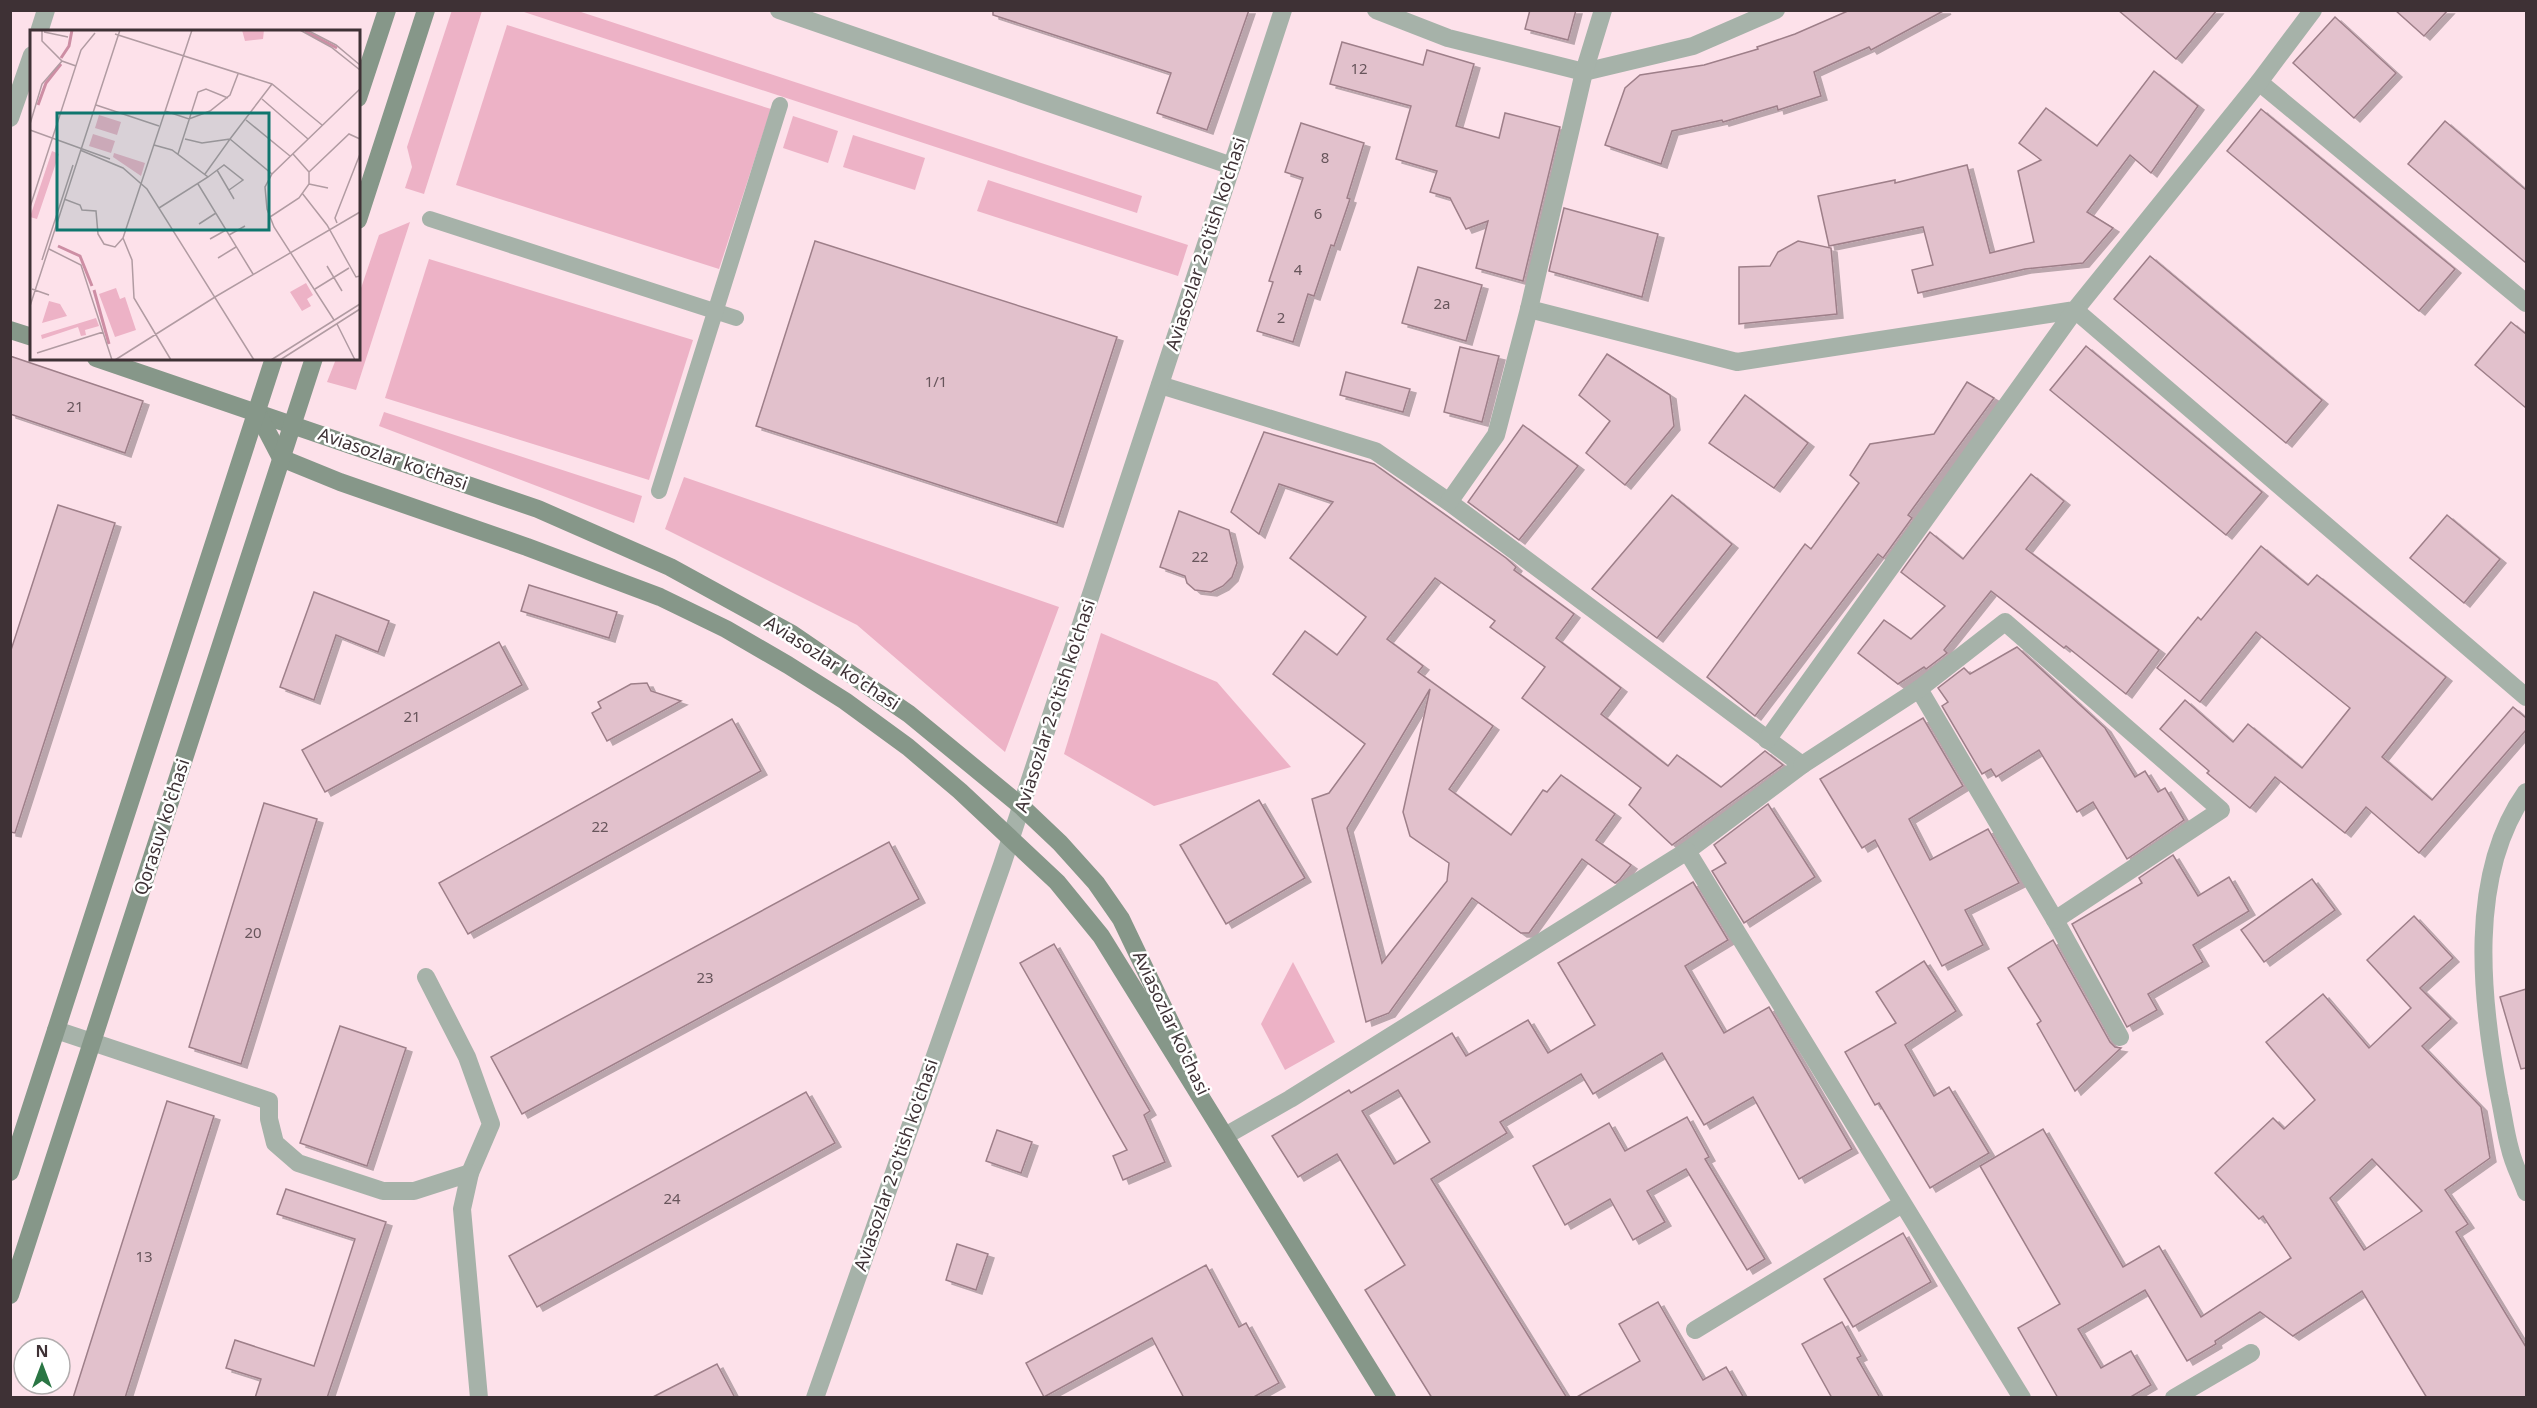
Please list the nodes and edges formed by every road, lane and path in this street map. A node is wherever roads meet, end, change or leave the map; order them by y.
1 (46, 10) edge
2 (387, 10) edge
3 (426, 10) edge
4 (779, 10) edge
5 (1283, 10) edge
6 (1376, 10) edge
7 (1603, 10) edge
8 (1776, 10) edge
9 (2313, 10) edge
10 (40, 30) edge
11 (30, 61) edge
12 (1584, 72) junction
13 (2259, 82) junction
14 (360, 92) edge
15 (780, 105) dead end
16 (10, 118) edge
17 (1232, 166) junction
18 (360, 214) edge
19 (430, 219) dead end
20 (2526, 303) edge
21 (1529, 309) junction
22 (2075, 310) junction
23 (716, 311) junction
24 (736, 318) dead end
25 (10, 330) edge
26 (30, 336) edge
27 (102, 360) edge
28 (273, 360) edge
29 (313, 360) edge
30 (1160, 385) junction
31 (257, 412) junction
32 (292, 424) junction
33 (281, 458) junction
34 (659, 491) dead end
35 (1449, 502) junction
36 (1919, 689) junction
37 (2526, 697) edge
38 (1767, 740) junction
39 (1802, 765) junction
40 (2526, 792) edge
41 (1021, 806) junction
42 (1012, 837) junction
43 (1687, 851) junction
44 (2055, 920) junction
45 (426, 977) dead end
46 (56, 1030) junction
47 (2120, 1037) dead end
48 (92, 1043) junction
49 (1225, 1136) junction
50 (10, 1172) edge
51 (470, 1173) junction
52 (2526, 1192) edge
53 (1902, 1204) junction
54 (10, 1295) edge
55 (1695, 1330) dead end
56 (2251, 1353) dead end
57 (479, 1398) edge
58 (815, 1398) edge
59 (1387, 1398) edge
60 (2022, 1398) edge
61 (2174, 1398) edge

1 - 10 street
2 - 14 main road
3 - 18 main road
4 - 17 street
5 - 17 street, Aviasozlar 2-o'tish ko'chasi
6 - 12 street
7 - 12 street
8 - 12 street
9 - 13 street
11 - 16 street
12 - 21 street
13 - 20 street
13 - 22 street
15 - 23 street
17 - 30 street, Aviasozlar 2-o'tish ko'chasi
19 - 23 street
21 - 22 street
21 - 35 street
22 - 37 street
22 - 38 street
23 - 24 street
23 - 34 street
25 - 26 main road
27 - 31 main road, Aviasozlar ko'chasi
28 - 31 main road, Qorasuv ko'chasi
29 - 32 main road, Qorasuv ko'chasi
30 - 35 street
30 - 41 street, Aviasozlar 2-o'tish ko'chasi
31 - 32 main road, Aviasozlar ko'chasi
31 - 33 main road
31 - 46 main road, Qorasuv ko'chasi
32 - 33 main road, Qorasuv ko'chasi
32 - 41 main road, Aviasozlar ko'chasi
33 - 42 main road, Aviasozlar ko'chasi
33 - 48 main road, Qorasuv ko'chasi
35 - 38 street
36 - 39 street
36 - 44 street
36 - 44 street
38 - 39 street
39 - 43 street
40 - 52 street
41 - 42 street, Aviasozlar 2-o'tish ko'chasi
41 - 49 main road, Aviasozlar ko'chasi
42 - 49 main road, Aviasozlar ko'chasi
42 - 58 street, Aviasozlar 2-o'tish ko'chasi
43 - 49 street
43 - 53 street
44 - 47 street
45 - 51 street
46 - 48 street
46 - 50 main road, Qorasuv ko'chasi
48 - 51 street
48 - 54 main road, Qorasuv ko'chasi
49 - 59 main road, Aviasozlar ko'chasi
51 - 57 street
53 - 55 street
53 - 60 street
56 - 61 street

